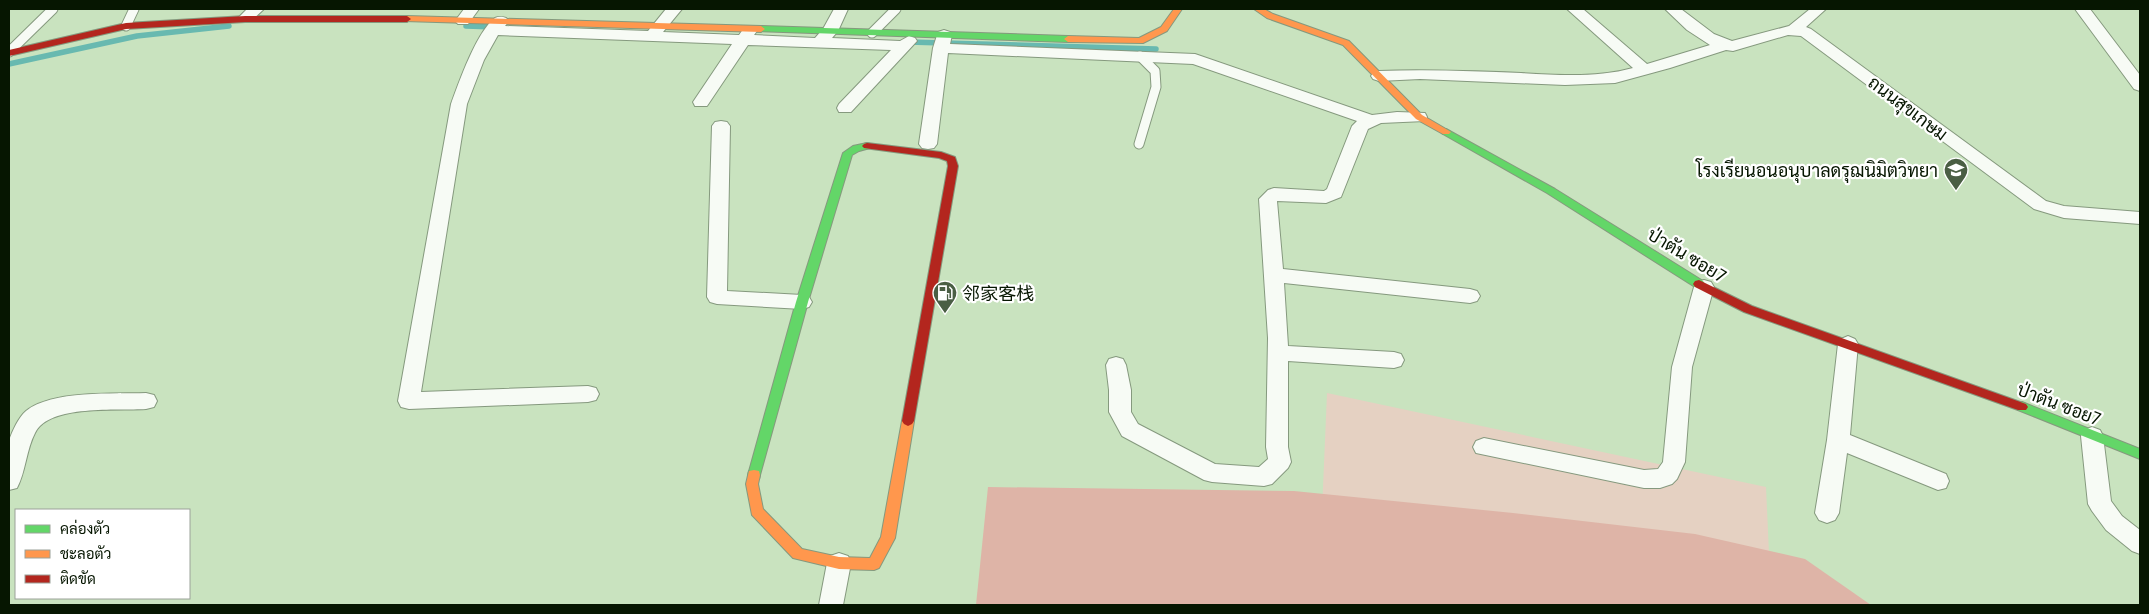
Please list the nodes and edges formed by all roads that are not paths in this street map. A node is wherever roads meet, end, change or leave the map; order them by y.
1 (53, 9) edge
2 (134, 9) edge
3 (674, 9) edge
4 (841, 9) edge
5 (896, 9) edge
6 (1178, 9) edge
7 (1258, 9) edge
8 (1574, 9) edge
9 (1672, 9) edge
10 (1819, 9) edge
11 (2082, 9) edge
12 (251, 14) edge
13 (467, 15) edge
14 (497, 25) junction
15 (126, 26) junction
16 (1790, 30) junction
17 (656, 31) junction
18 (830, 31) junction
19 (872, 33) junction
20 (915, 34) junction
21 (746, 35) junction
22 (942, 41) junction
23 (819, 43) junction
24 (1725, 45) junction
25 (904, 46) junction
26 (1140, 48) junction
27 (9, 52) edge
28 (1644, 70) junction
29 (1379, 76) junction
30 (2140, 86) edge
31 (701, 102) dead end
32 (845, 108) dead end
33 (1419, 116) junction
34 (1369, 120) junction
35 (721, 126) dead end
36 (928, 144) dead end
37 (1139, 144) dead end
38 (2140, 218) edge
39 (1275, 275) junction
40 (1704, 287) junction
41 (1470, 296) dead end
42 (802, 302) junction
43 (1848, 344) junction
44 (1278, 353) junction
45 (1394, 360) dead end
46 (1116, 365) dead end
47 (588, 394) dead end
48 (146, 401) dead end
49 (2092, 436) junction
50 (1838, 440) junction
51 (1484, 447) dead end
52 (2140, 454) edge
53 (9, 481) edge
54 (1938, 481) dead end
55 (1827, 513) dead end
56 (2140, 544) edge
57 (839, 563) junction
58 (831, 605) edge

1 - 27 lane
2 - 15 lane
3 - 17 street
4 - 18 street
5 - 19 lane
6 - 26 street
7 - 29 street, ป่าตัน ซอย7
8 - 28 street
9 - 24 street
10 - 16 street
11 - 30 street
12 - 13 street
12 - 15 street
13 - 14 street
14 - 17 street
14 - 47 street
15 - 27 street
16 - 24 street
16 - 38 street, ถนนสุขเกษม
17 - 21 street
18 - 19 street
18 - 21 street
18 - 23 street
19 - 20 street
20 - 22 street
20 - 25 street
21 - 23 street
21 - 31 street
22 - 26 street
22 - 36 street
23 - 25 street
24 - 28 street
25 - 32 street
26 - 34 street
26 - 37 lane
28 - 29 street
29 - 33 street, ป่าตัน ซอย7
33 - 34 street
33 - 40 street, ป่าตัน ซอย7
34 - 39 street
35 - 42 street
39 - 41 street
39 - 44 street
40 - 43 street, ป่าตัน ซอย7
40 - 51 street
42 - 57 street
42 - 57 street
43 - 49 street, ป่าตัน ซอย7
43 - 50 street
44 - 45 street
44 - 46 street
48 - 53 street
49 - 52 street, ป่าตัน ซอย7
49 - 56 street
50 - 54 street
50 - 55 street
57 - 58 street

